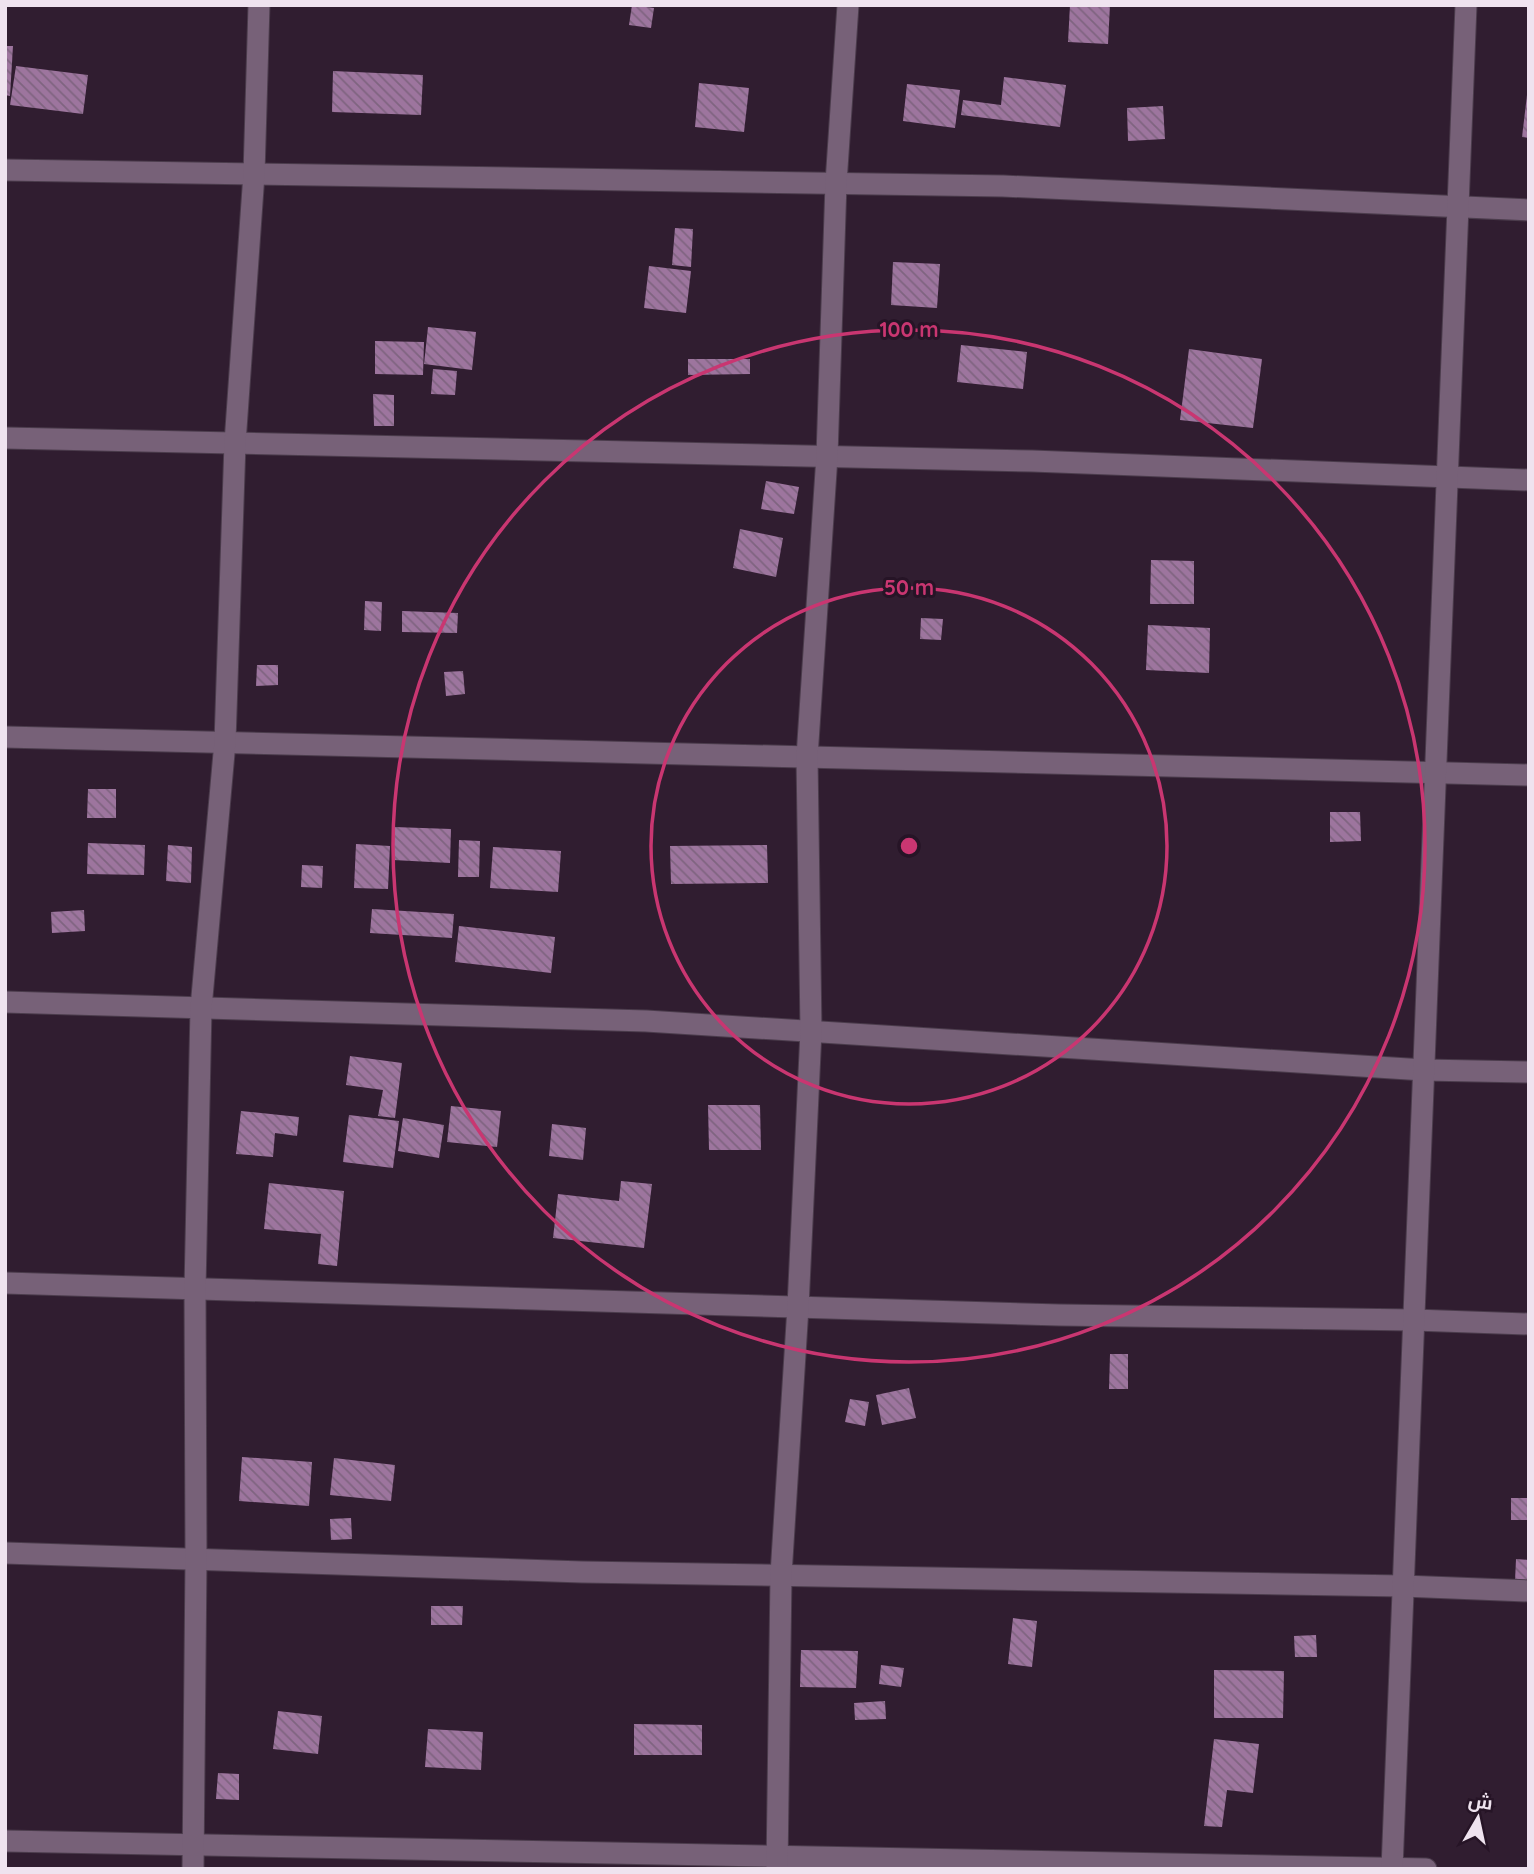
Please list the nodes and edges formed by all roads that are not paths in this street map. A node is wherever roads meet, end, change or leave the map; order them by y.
1 (259, 5) edge
2 (848, 5) edge
3 (1466, 5) edge
4 (5, 170) edge
5 (254, 174) junction
6 (836, 183) junction
7 (1459, 208) junction
8 (1529, 210) edge
9 (5, 438) edge
10 (235, 443) junction
11 (827, 456) junction
12 (1448, 477) junction
13 (1529, 480) edge
14 (5, 737) edge
15 (225, 742) junction
16 (807, 757) junction
17 (1436, 772) junction
18 (1529, 775) edge
19 (5, 1002) edge
20 (201, 1008) junction
21 (811, 1031) junction
22 (1424, 1070) junction
23 (1529, 1072) edge
24 (5, 1283) edge
25 (195, 1289) junction
26 (798, 1307) junction
27 (1414, 1320) junction
28 (1529, 1324) edge
29 (5, 1553) edge
30 (197, 1559) junction
31 (781, 1575) junction
32 (1403, 1586) junction
33 (1529, 1591) edge
34 (5, 1841) edge
35 (194, 1845) junction
36 (777, 1862) edge
37 (1392, 1868) edge
38 (193, 1869) edge
39 (1426, 1869) edge

1 - 5 street
2 - 6 street
3 - 7 street
4 - 5 street
5 - 6 street
5 - 10 street
6 - 7 street
6 - 11 street
7 - 8 street
7 - 12 street
9 - 10 street
10 - 11 street
10 - 15 street
11 - 12 street
11 - 16 street
12 - 13 street
12 - 17 street
14 - 15 street
15 - 16 street
15 - 20 street
16 - 17 street
16 - 21 street
17 - 18 street
17 - 22 street
19 - 20 street
20 - 21 street
20 - 25 street
21 - 22 street
21 - 26 street
22 - 23 street
22 - 27 street
24 - 25 street
25 - 26 street
25 - 30 street
26 - 27 street
26 - 31 street
27 - 28 street
27 - 32 street
29 - 30 street
30 - 31 street
30 - 35 street
31 - 32 street
31 - 36 street
32 - 33 street
32 - 37 street
34 - 35 street
35 - 36 street
35 - 38 street
36 - 37 street
37 - 39 street

